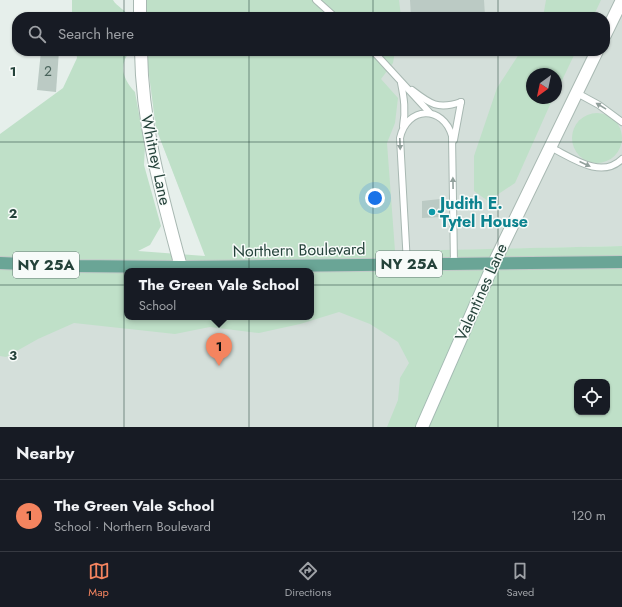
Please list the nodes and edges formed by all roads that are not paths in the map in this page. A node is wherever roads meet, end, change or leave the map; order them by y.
1 (140, 0) edge
2 (316, 0) edge
3 (622, 0) edge
4 (140, 12) edge
5 (330, 12) edge
6 (610, 25) edge
7 (141, 56) edge
8 (377, 56) edge
9 (595, 56) edge
10 (400, 82) junction
11 (577, 93) junction
12 (430, 113) junction
13 (622, 122) edge
14 (402, 129) junction
15 (452, 145) junction
16 (550, 147) junction
17 (622, 159) edge
18 (0, 262) edge
19 (622, 262) edge
20 (494, 263) junction
21 (407, 264) junction
22 (454, 264) junction
23 (181, 268) junction
24 (422, 427) edge

1 - 4 street
2 - 5 lane
3 - 6 street
7 - 23 street, Whitney Lane
8 - 10 lane
9 - 11 street, Valentines Lane
10 - 12 lane
10 - 14 lane
10 - 15 lane
13 -> 11 lane
11 - 16 street, Valentines Lane
12 - 14 lane
12 - 15 lane
14 -> 21 lane
22 -> 15 lane
16 -> 17 lane
16 - 20 street, Valentines Lane
18 - 23 main road, Northern Boulevard / NY 25A
19 - 20 main road, Northern Boulevard / NY 25A
20 - 22 main road, Northern Boulevard / NY 25A
20 - 24 street, Valentines Lane
21 - 22 main road, Northern Boulevard / NY 25A
21 - 23 main road, Northern Boulevard / NY 25A

